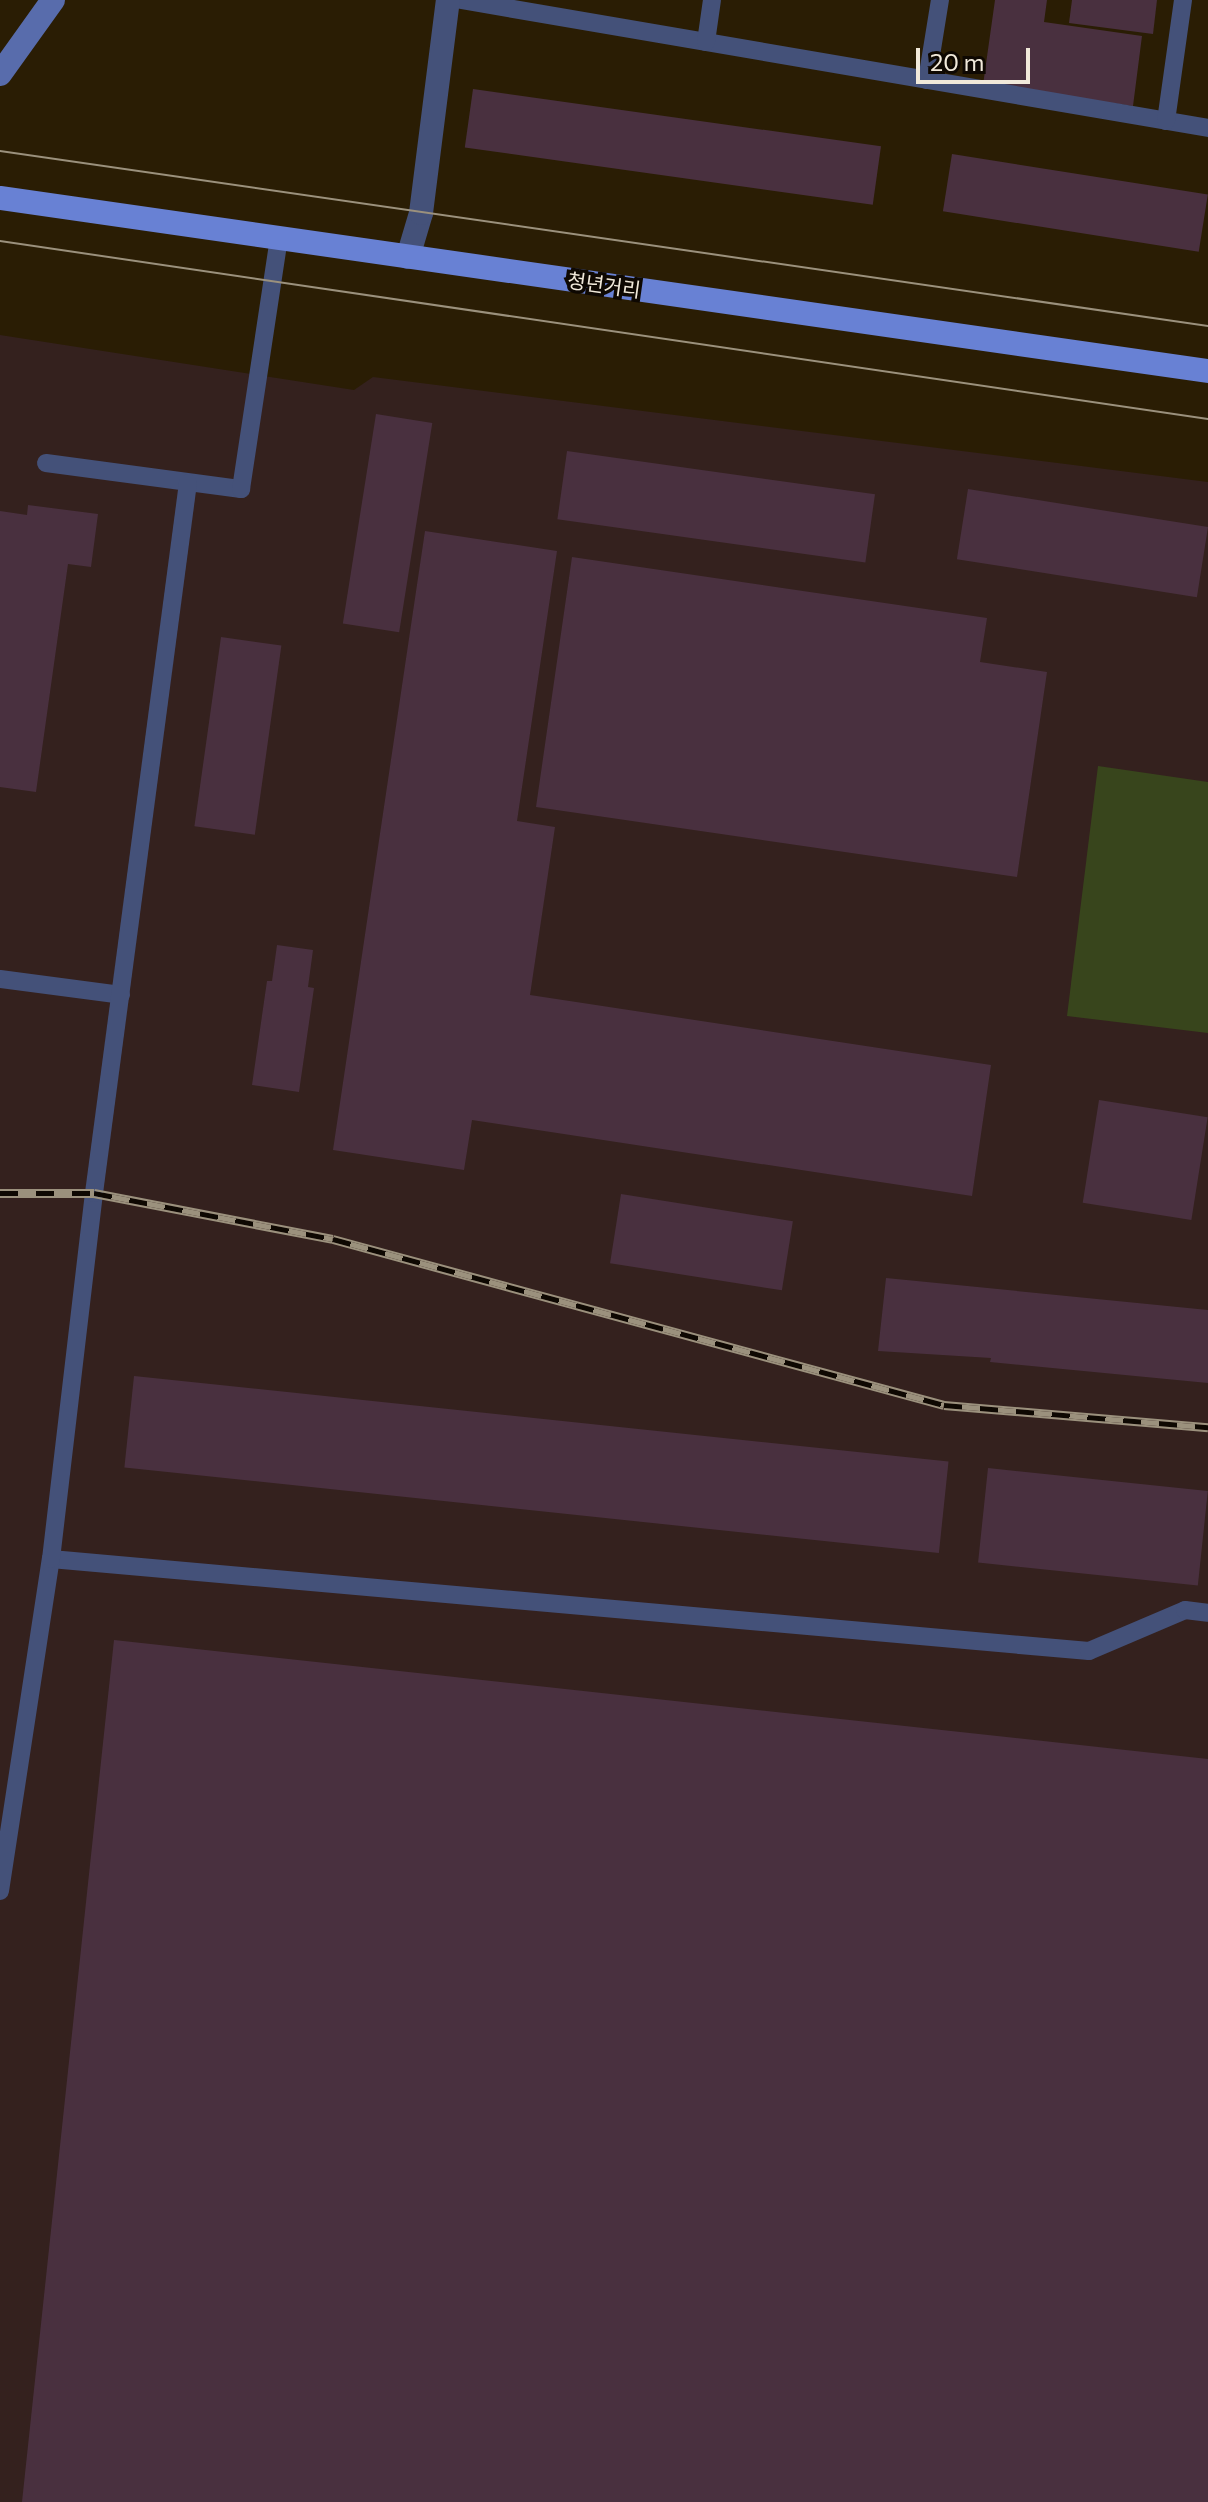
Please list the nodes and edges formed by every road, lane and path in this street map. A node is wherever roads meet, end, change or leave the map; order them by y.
1 (53, 0) edge
2 (448, 0) edge
3 (461, 0) edge
4 (712, 0) edge
5 (940, 0) edge
6 (1183, 0) edge
7 (558, 8) edge
8 (706, 42) junction
9 (0, 74) edge
10 (927, 80) junction
11 (1166, 121) junction
12 (1208, 128) edge
13 (0, 198) edge
14 (279, 238) junction
15 (408, 257) junction
16 (1208, 371) edge
17 (46, 463) dead end
18 (188, 483) junction
19 (0, 979) edge
20 (121, 995) junction
21 (51, 1559) junction
22 (1208, 1613) edge
23 (0, 1891) edge

1 - 9 main road
2 - 15 street
3 - 7 lane
4 - 8 lane
5 - 10 lane
6 - 11 lane
7 - 8 lane
8 - 10 lane
10 - 11 lane
11 - 12 lane
13 - 14 main road, 청년거리
14 - 15 main road, 청년거리
14 - 18 lane
15 - 16 main road, 청년거리
17 - 18 lane
18 - 20 lane
19 - 20 lane
20 - 21 lane
21 - 22 lane
21 - 23 lane

